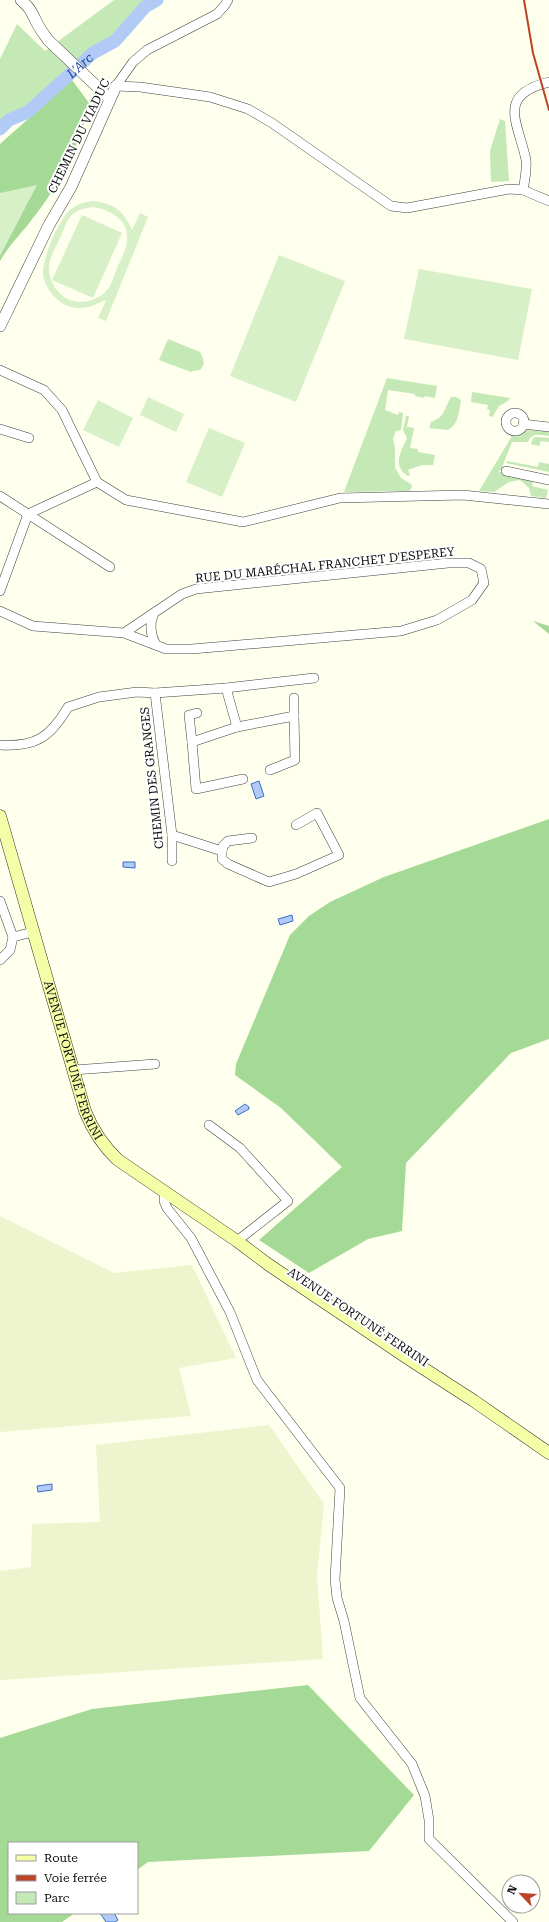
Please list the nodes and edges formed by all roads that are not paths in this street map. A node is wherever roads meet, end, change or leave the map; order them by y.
1 (21, 0) edge
2 (228, 0) edge
3 (549, 82) edge
4 (116, 86) junction
5 (110, 99) junction
6 (523, 190) junction
7 (549, 201) edge
8 (0, 326) edge
9 (0, 370) edge
10 (524, 424) dead end
11 (549, 427) edge
12 (0, 430) edge
13 (29, 438) dead end
14 (506, 471) dead end
15 (549, 480) edge
16 (98, 482) junction
17 (0, 496) edge
18 (549, 504) edge
19 (28, 514) junction
20 (110, 566) dead end
21 (0, 591) edge
22 (0, 611) edge
23 (154, 613) junction
24 (124, 633) junction
25 (156, 645) junction
26 (314, 678) dead end
27 (226, 688) junction
28 (156, 692) junction
29 (294, 698) dead end
30 (196, 713) dead end
31 (294, 716) junction
32 (237, 727) junction
33 (192, 742) junction
34 (0, 745) edge
35 (270, 770) dead end
36 (243, 778) dead end
37 (0, 816) edge
38 (296, 825) dead end
39 (172, 835) junction
40 (252, 838) dead end
41 (222, 851) junction
42 (172, 861) dead end
43 (0, 901) edge
44 (33, 932) junction
45 (13, 937) junction
46 (0, 960) edge
47 (155, 1064) dead end
48 (74, 1070) junction
49 (209, 1125) dead end
50 (165, 1192) junction
51 (237, 1241) junction
52 (549, 1453) edge
53 (513, 1922) edge

1 - 5 street
2 - 4 street, CHEMIN DU VIADUC
3 - 6 street
4 - 5 street, CHEMIN DU VIADUC
4 - 6 street
5 - 8 street, CHEMIN DU VIADUC
6 - 7 street
9 - 16 street
10 - 11 street
12 - 13 street
14 - 15 street
16 - 18 street
16 - 19 street
17 - 19 street
19 - 20 street
19 - 21 street
22 - 24 street
23 - 24 street, RUE DU MARÉCHAL FRANCHET D'ESPEREY
23 - 25 street
23 - 25 street, RUE DU MARÉCHAL FRANCHET D'ESPEREY
24 - 25 street, RUE DU MARÉCHAL FRANCHET D'ESPEREY
26 - 27 street, CHEMIN DES GRANGES
27 - 28 street, CHEMIN DES GRANGES
27 - 32 street
28 - 34 street, CHEMIN DES GRANGES
28 - 39 street, CHEMIN DES GRANGES
29 - 31 street
30 - 33 street
31 - 32 street
31 - 35 street
32 - 33 street
33 - 36 street
37 - 44 main road, AVENUE FORTUNÉ FERRINI
38 - 41 street
39 - 41 street
39 - 42 street, CHEMIN DES GRANGES
40 - 41 street
43 - 45 street
44 - 45 street
44 - 48 main road, AVENUE FORTUNÉ FERRINI
45 - 46 street
47 - 48 street
48 - 50 main road, AVENUE FORTUNÉ FERRINI
49 - 51 street
50 - 51 main road, AVENUE FORTUNÉ FERRINI
50 - 53 street
51 - 52 main road, AVENUE FORTUNÉ FERRINI

